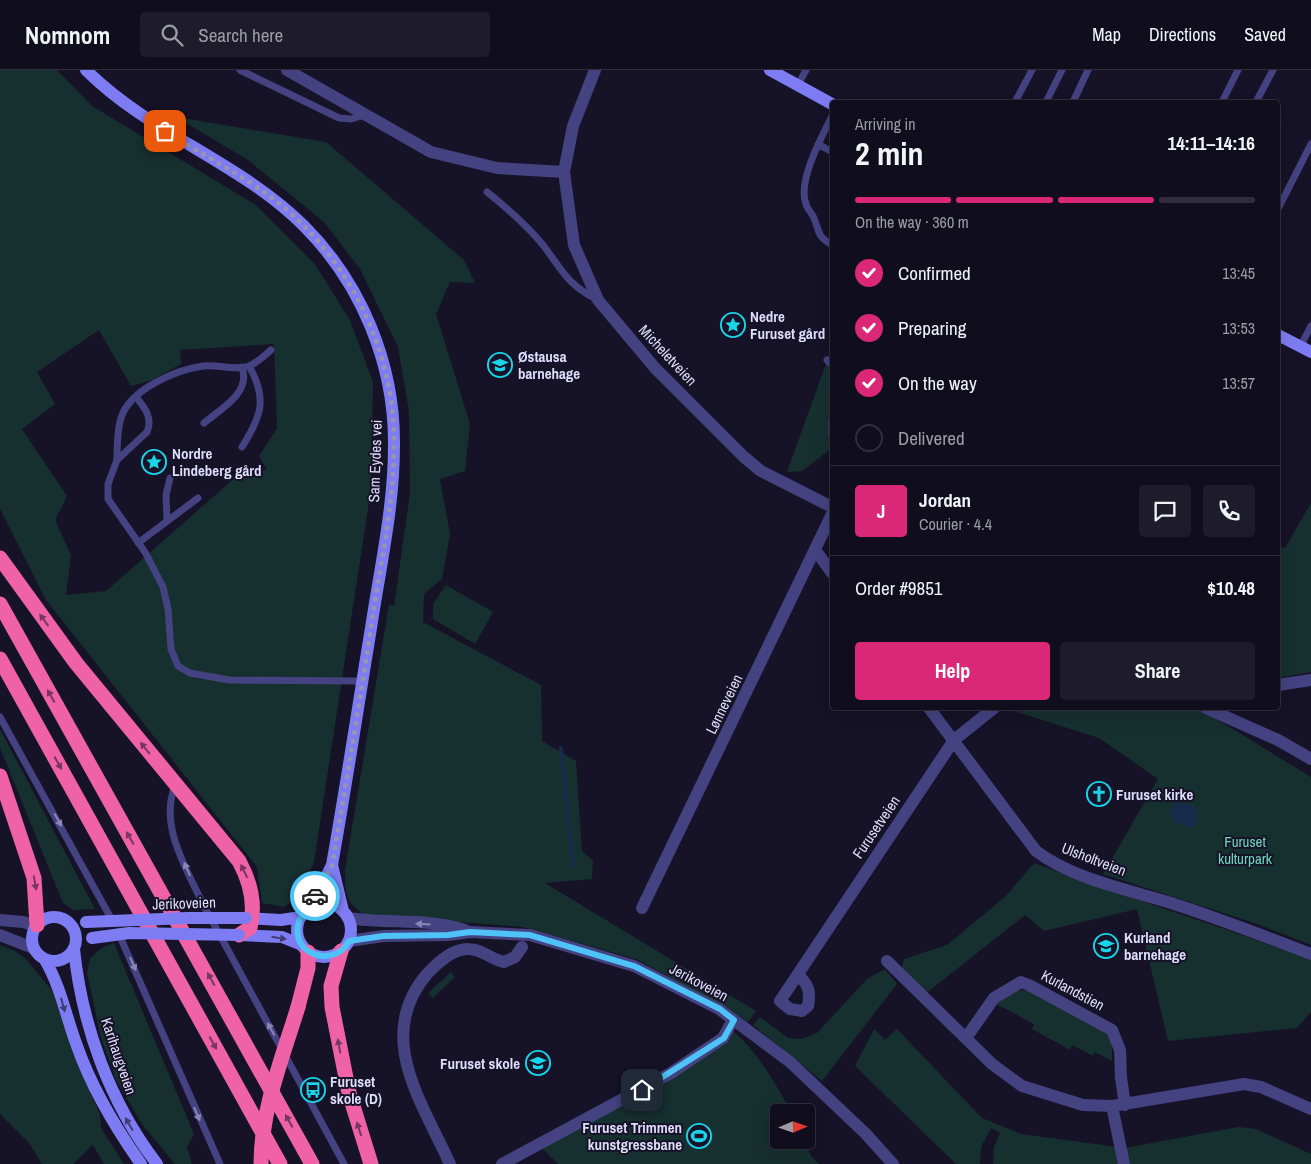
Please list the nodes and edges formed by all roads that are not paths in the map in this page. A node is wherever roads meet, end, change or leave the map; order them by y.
1 (86, 70) edge
2 (240, 70) edge
3 (287, 70) edge
4 (594, 70) edge
5 (770, 70) edge
6 (806, 70) edge
7 (1032, 70) edge
8 (1062, 70) edge
9 (1088, 70) edge
10 (1238, 70) edge
11 (1273, 70) edge
12 (798, 85) junction
13 (1015, 100) edge
14 (1047, 100) edge
15 (1074, 100) edge
16 (1223, 100) edge
17 (1257, 100) edge
18 (830, 103) edge
19 (365, 115) junction
20 (830, 120) edge
21 (818, 144) junction
22 (1311, 144) edge
23 (830, 151) edge
24 (564, 172) junction
25 (487, 192) dead end
26 (1280, 205) edge
27 (830, 243) edge
28 (598, 300) junction
29 (1311, 326) edge
30 (1280, 336) edge
31 (271, 350) dead end
32 (1306, 350) edge
33 (245, 367) junction
34 (136, 397) junction
35 (204, 423) dead end
36 (242, 447) dead end
37 (117, 460) junction
38 (170, 478) dead end
39 (198, 498) dead end
40 (830, 505) edge
41 (830, 508) edge
42 (167, 521) junction
43 (138, 542) junction
44 (816, 551) junction
45 (0, 558) edge
46 (830, 570) edge
47 (0, 604) edge
48 (0, 659) edge
49 (1311, 680) edge
50 (362, 681) junction
51 (1280, 685) edge
52 (931, 710) edge
53 (992, 710) edge
54 (1210, 710) edge
55 (0, 717) edge
56 (954, 740) junction
57 (1311, 759) edge
58 (0, 776) edge
59 (175, 786) junction
60 (332, 865) junction
61 (311, 907) junction
62 (642, 908) dead end
63 (346, 914) junction
64 (301, 917) junction
65 (0, 920) edge
66 (67, 921) junction
67 (36, 925) junction
68 (248, 927) junction
69 (470, 932) junction
70 (0, 935) edge
71 (345, 946) junction
72 (75, 947) junction
73 (522, 947) dead end
74 (33, 948) junction
75 (305, 948) junction
76 (1311, 954) edge
77 (45, 960) junction
78 (887, 961) dead end
79 (798, 975) dead end
80 (734, 1020) junction
81 (966, 1038) junction
82 (1119, 1106) junction
83 (1311, 1108) edge
84 (141, 1164) edge
85 (157, 1164) edge
86 (220, 1164) edge
87 (261, 1164) edge
88 (280, 1164) edge
89 (312, 1164) edge
90 (344, 1164) edge
91 (371, 1164) edge
92 (450, 1164) edge
93 (502, 1164) edge
94 (893, 1164) edge
95 (1124, 1164) edge

1 - 50 main road, Sam Eydes vei
2 - 19 lane
3 - 19 street
4 - 24 street, Micheletveien
5 - 12 main road
6 - 12 lane
7 - 13 lane
8 - 14 lane
9 - 15 lane
10 - 16 lane
11 - 17 lane
12 - 18 main road
19 - 24 street
20 - 21 lane
21 - 23 lane
21 - 27 lane
22 - 26 lane
24 - 28 street, Micheletveien
25 - 28 lane
28 - 40 street, Micheletveien
29 - 32 lane
30 - 32 main road
31 - 33 lane
33 - 34 lane
33 - 35 lane
33 - 36 lane
34 - 37 lane
34 - 37 lane
37 - 43 lane
38 - 42 lane
39 - 42 lane
41 - 44 street, Lønneveien
42 - 43 lane
43 - 50 lane
44 - 46 street
44 - 62 street, Lønneveien
59 -> 45 highway
89 -> 47 highway
48 -> 88 highway
49 - 51 street
50 - 60 main road, Sam Eydes vei
52 - 56 street, Ulsholtveien
53 - 56 street, Furusetveien
54 - 57 street
55 -> 86 lane
56 - 76 street, Ulsholtveien
56 - 79 street, Furusetveien
58 -> 67 highway
68 -> 59 highway
90 -> 59 lane
60 - 61 main road, Sam Eydes vei
60 - 63 main road, Sam Eydes vei
61 - 63 main road, Jerikoveien
61 - 64 main road
69 -> 63 street, Jerikoveien
63 - 71 main road
64 - 68 main road, Jerikoveien
64 - 75 main road
65 - 67 street, Jerikoveien
66 - 67 main road, Jerikoveien
66 - 68 main road, Jerikoveien, bridge
66 - 72 main road
67 - 74 main road
68 - 72 main road, Jerikoveien, bridge
68 -> 75 main road, Jerikoveien
69 - 71 street, Jerikoveien
69 - 80 street, Jerikoveien
70 - 74 street
71 - 75 main road, Jerikoveien
91 -> 71 highway
72 - 77 main road, Jerikoveien
85 -> 72 main road, Karihaugveien
73 - 92 street
74 - 77 main road
75 - 87 highway, bridge
77 -> 84 main road, Karihaugveien
78 - 81 street
80 - 93 street
80 - 94 street, Jerikoveien
81 - 82 street
81 - 82 street, Kurlandstien
82 - 83 street
82 - 95 street, Kurlandstien

